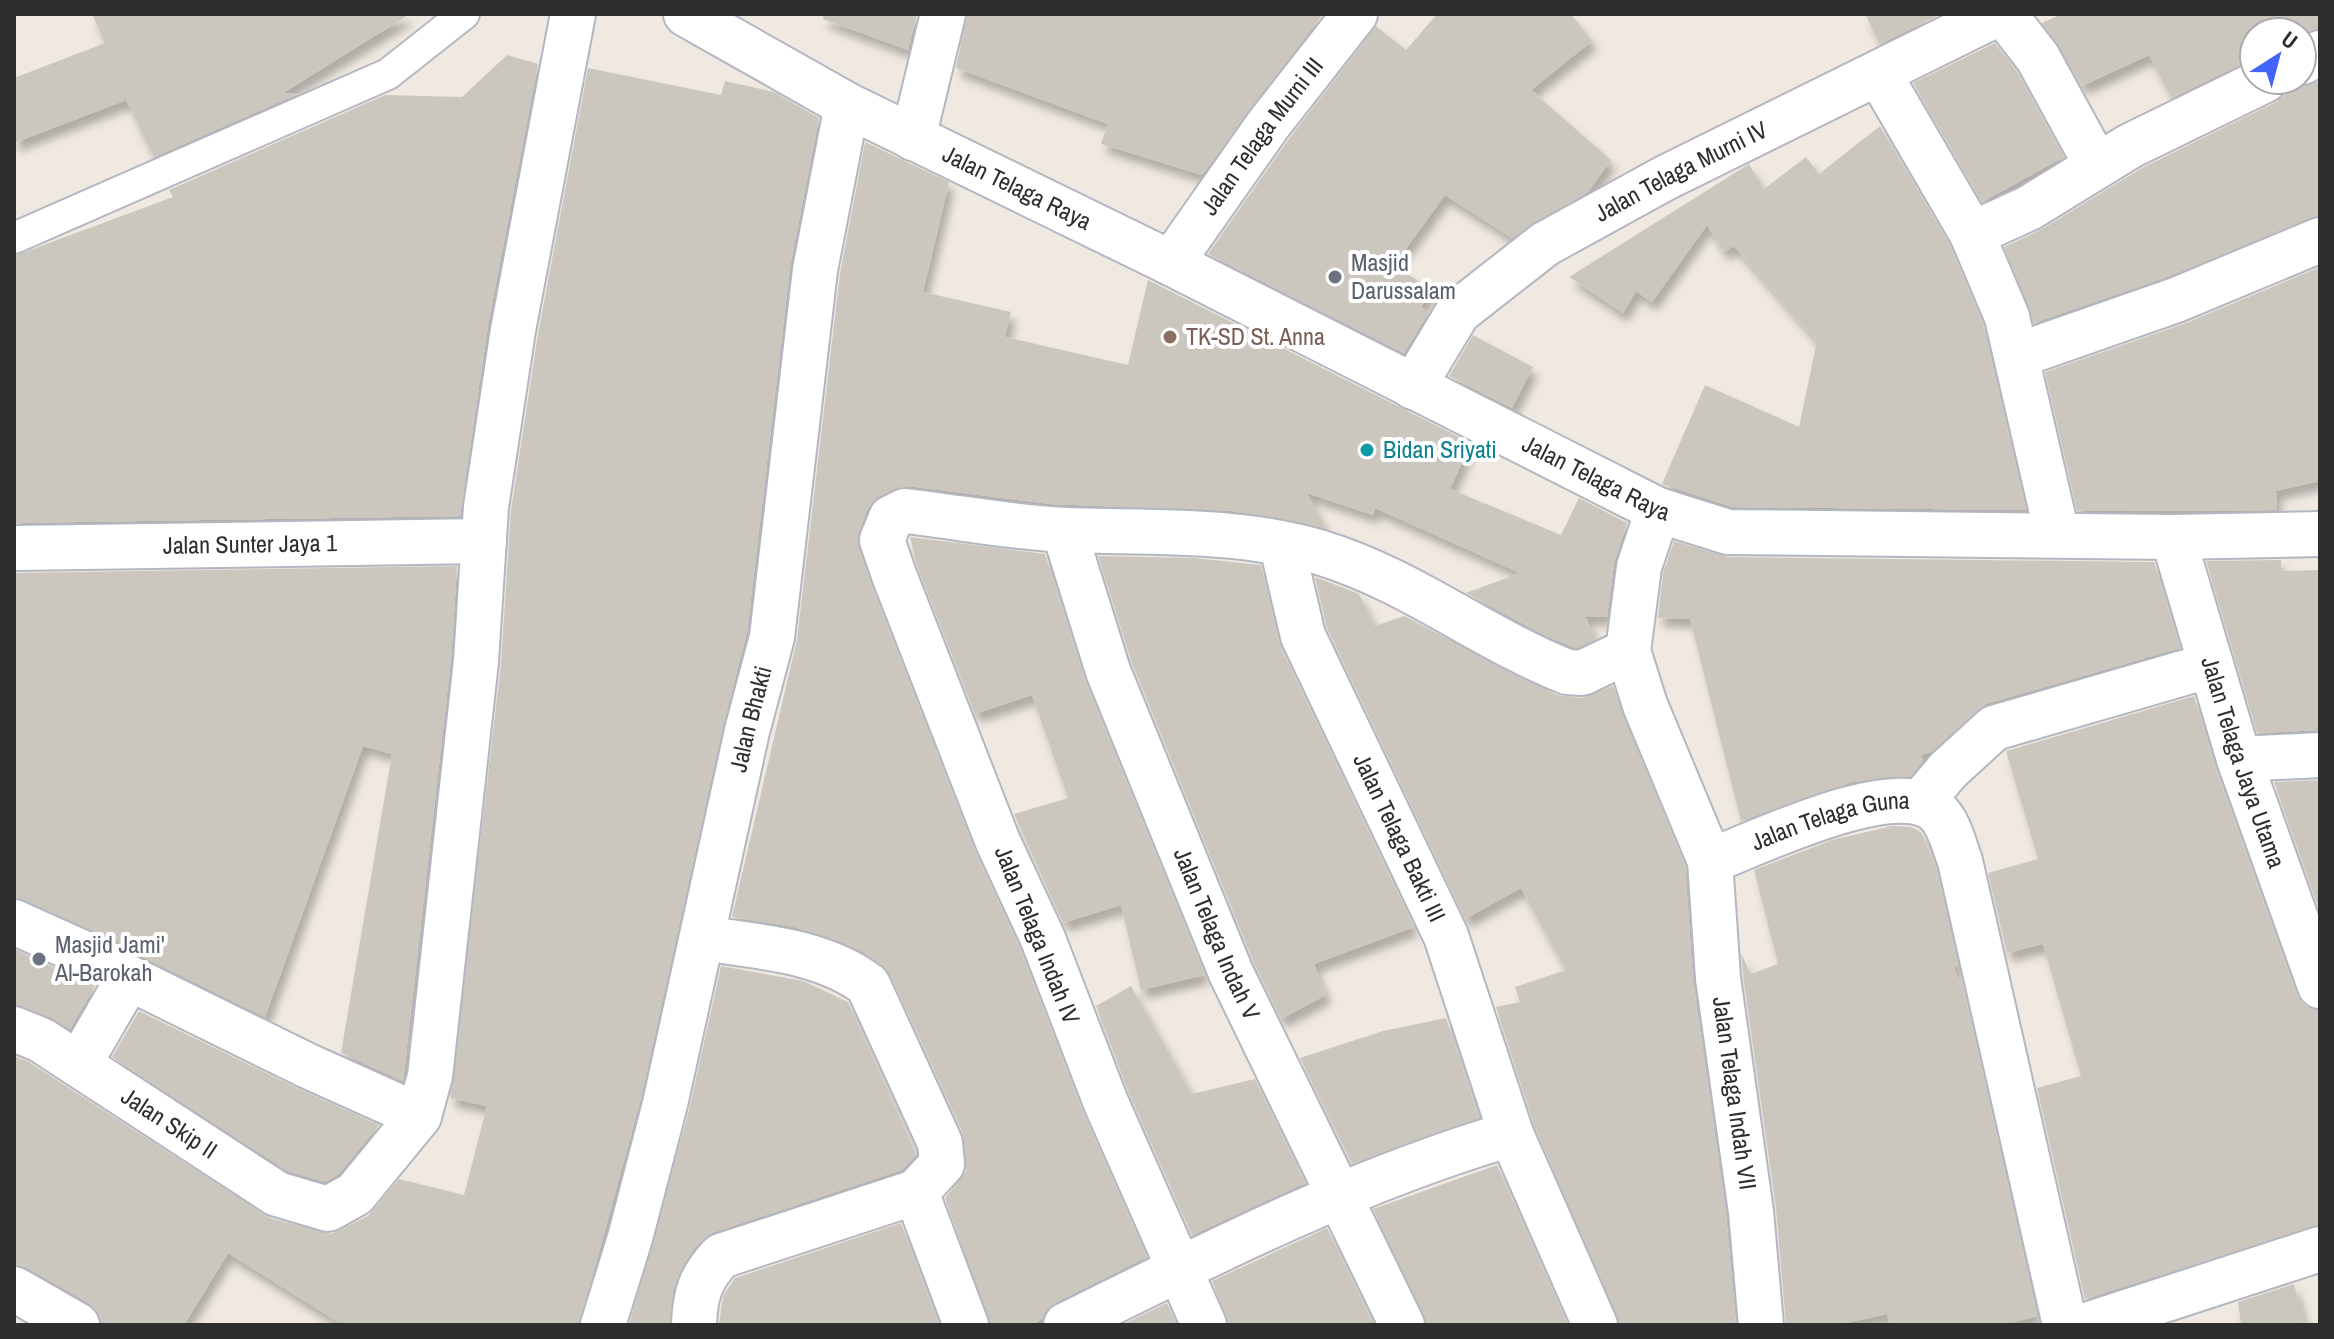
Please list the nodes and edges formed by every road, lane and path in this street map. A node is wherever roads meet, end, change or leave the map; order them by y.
1 (464, 14) edge
2 (573, 14) edge
3 (686, 14) edge
4 (943, 14) edge
5 (1355, 14) edge
6 (1997, 14) edge
7 (2004, 14) edge
8 (1879, 74) junction
9 (2238, 93) edge
10 (847, 105) junction
11 (913, 138) junction
12 (2097, 166) junction
13 (1972, 234) junction
14 (14, 238) edge
15 (2320, 240) edge
16 (1171, 263) junction
17 (2016, 356) junction
18 (1413, 387) junction
19 (1658, 510) junction
20 (1064, 530) junction
21 (2057, 534) junction
22 (2320, 534) edge
23 (2173, 537) junction
24 (484, 541) junction
25 (1282, 546) junction
26 (14, 548) edge
27 (1628, 651) junction
28 (2211, 665) junction
29 (2320, 755) edge
30 (2239, 759) junction
31 (1921, 802) junction
32 (1710, 861) junction
33 (14, 922) edge
34 (703, 938) junction
35 (2317, 971) edge
36 (119, 973) junction
37 (14, 1029) edge
38 (79, 1064) junction
39 (419, 1116) junction
40 (1511, 1134) junction
41 (916, 1192) junction
42 (1341, 1196) junction
43 (2320, 1249) edge
44 (1181, 1269) junction
45 (14, 1289) edge
46 (77, 1325) edge
47 (603, 1325) edge
48 (694, 1325) edge
49 (966, 1325) edge
50 (1066, 1325) edge
51 (1204, 1325) edge
52 (1402, 1325) edge
53 (1595, 1325) edge
54 (1761, 1325) edge
55 (2065, 1325) edge
56 (2087, 1325) edge

1 - 14 lane
2 - 24 street
3 - 10 street, Jalan Telaga Raya
4 - 11 street
5 - 16 street, Jalan Telaga Murni III
6 - 8 street, Jalan Telaga Murni IV
7 - 12 street
8 - 13 street
8 - 18 street, Jalan Telaga Murni IV
9 - 12 street
10 - 11 street, Jalan Telaga Raya
10 - 34 street, Jalan Bhakti
11 - 16 street, Jalan Telaga Raya
12 - 13 street
13 - 17 street
15 - 17 street
16 - 18 street, Jalan Telaga Raya
17 - 21 street
18 - 19 street, Jalan Telaga Raya
19 - 21 street, Jalan Telaga Raya
19 - 27 street
20 - 25 street
20 - 42 street, Jalan Telaga Indah V
20 - 44 street, Jalan Telaga Indah IV
21 - 23 street, Jalan Telaga Raya
22 - 23 street, Jalan Telaga Raya
23 - 28 street, Jalan Telaga Jaya Utama
24 - 26 street, Jalan Sunter Jaya 1
24 - 39 street
25 - 27 street
25 - 40 street, Jalan Telaga Bakti III
27 - 32 street
28 - 30 street, Jalan Telaga Jaya Utama
28 - 31 street
29 - 30 street
30 - 35 street, Jalan Telaga Jaya Utama
31 - 32 street, Jalan Telaga Guna
31 - 55 street, Jalan Telaga Guna
32 - 54 street, Jalan Telaga Indah VII
33 - 36 street
34 - 41 street
34 - 47 street, Jalan Bhakti
36 - 38 street
36 - 39 street
37 - 38 street, Jalan Skip II
38 - 39 street, Jalan Skip II
40 - 42 street
40 - 53 street, Jalan Telaga Bakti III
41 - 48 street
41 - 49 street
42 - 44 street
42 - 52 street, Jalan Telaga Indah V
43 - 56 street
44 - 50 street
44 - 51 street, Jalan Telaga Indah IV
45 - 46 street

